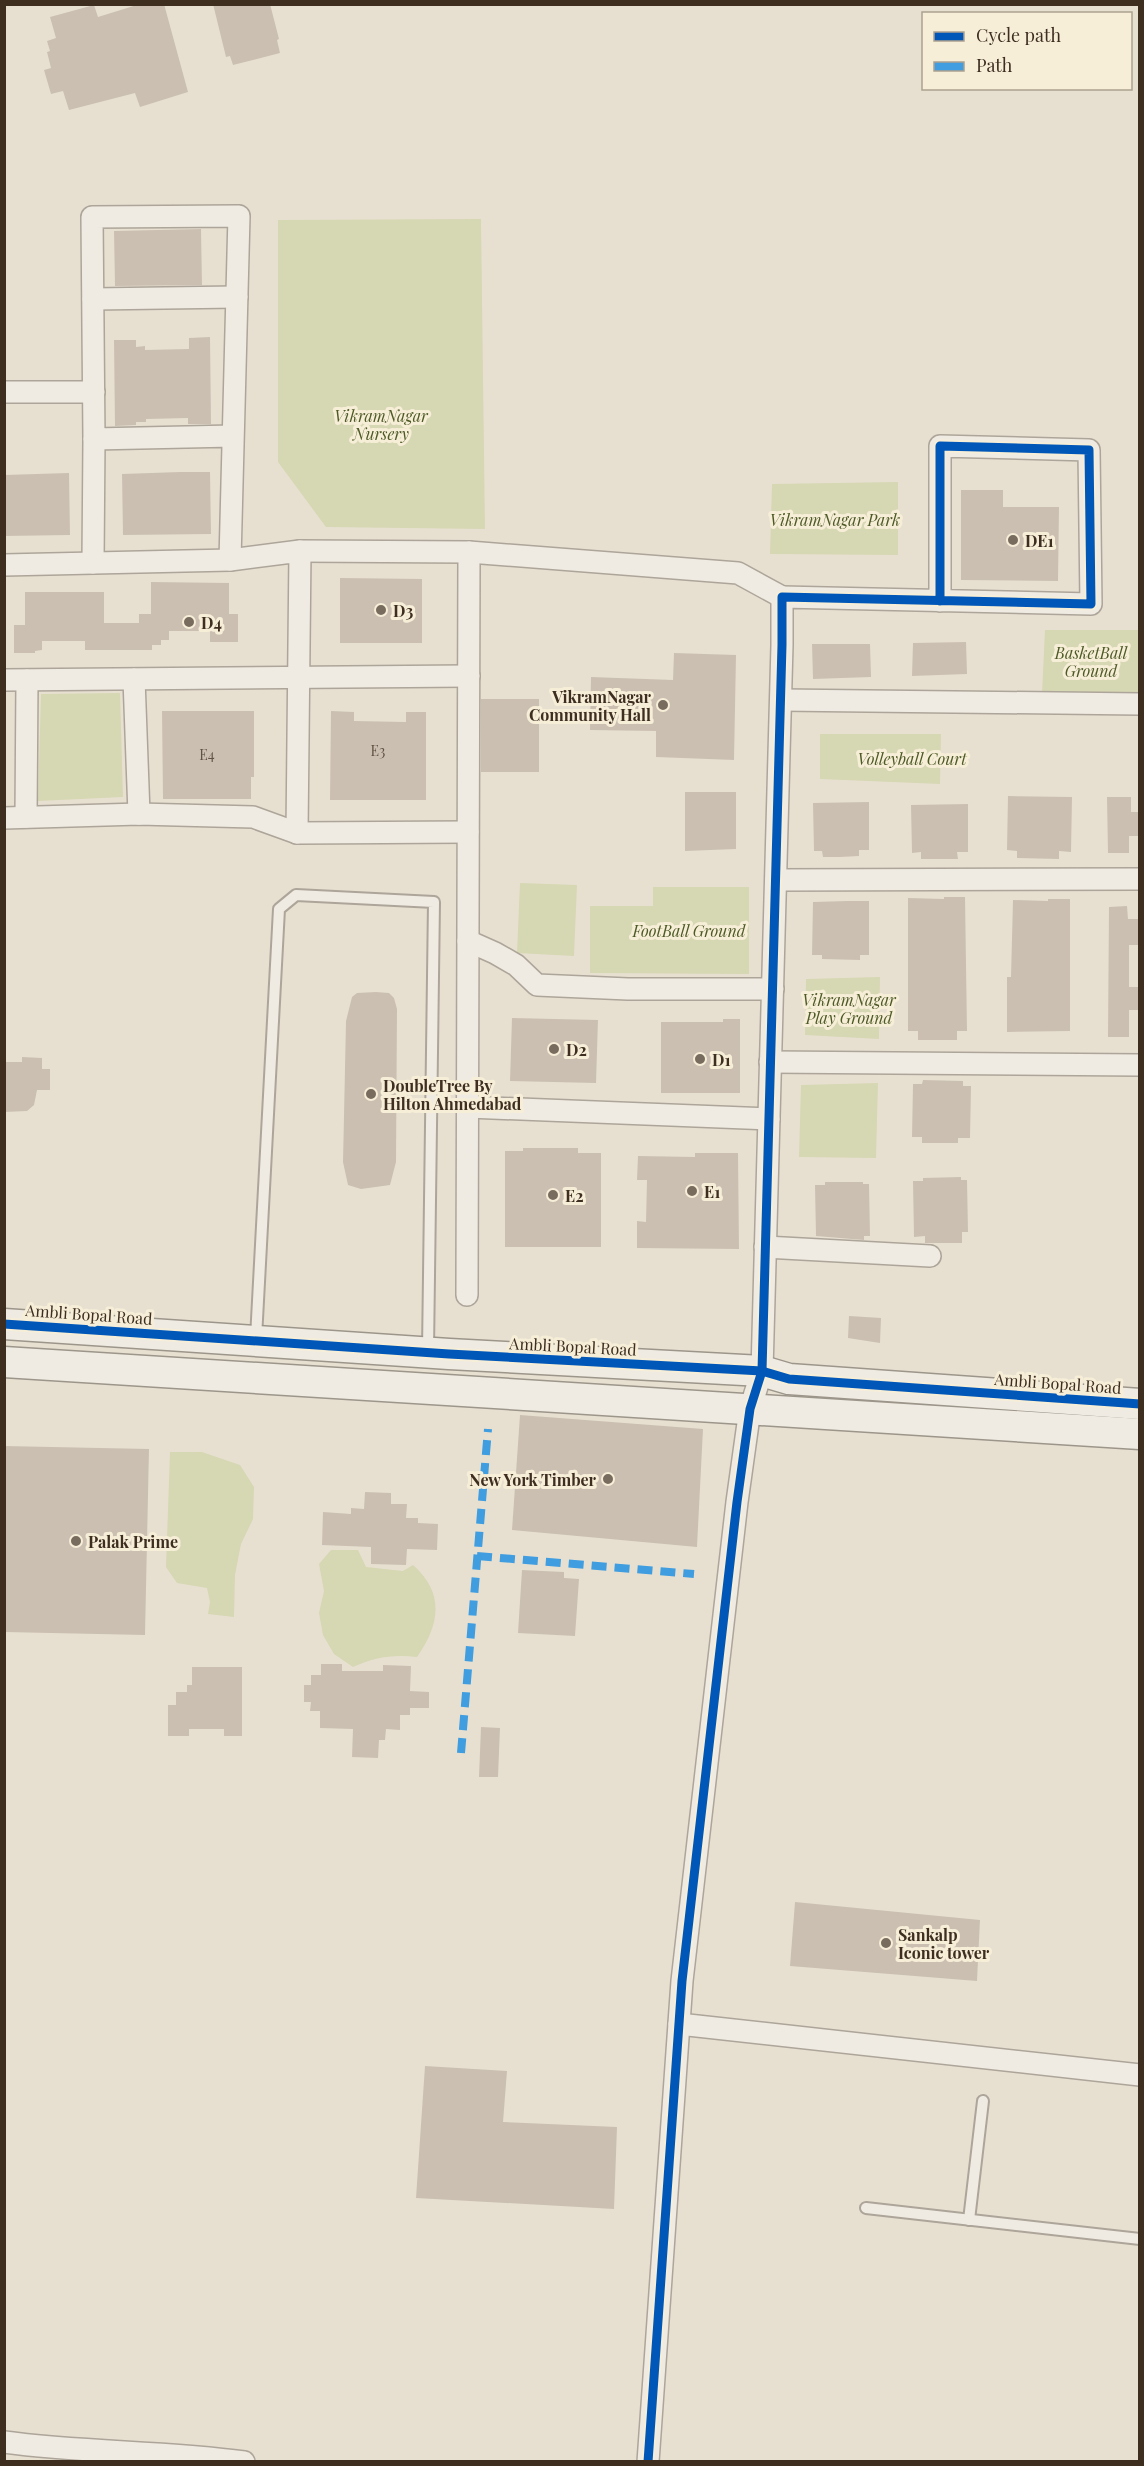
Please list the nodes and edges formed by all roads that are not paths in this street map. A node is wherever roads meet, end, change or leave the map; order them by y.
1 (237, 297) junction
2 (93, 299) junction
3 (4, 392) edge
4 (94, 392) junction
5 (233, 436) junction
6 (94, 439) junction
7 (300, 551) junction
8 (469, 552) junction
9 (230, 560) junction
10 (93, 563) junction
11 (4, 565) edge
12 (782, 597) junction
13 (940, 601) junction
14 (469, 676) junction
15 (299, 677) junction
16 (134, 679) junction
17 (4, 680) edge
18 (27, 680) junction
19 (781, 700) junction
20 (1140, 704) edge
21 (140, 814) junction
22 (26, 817) junction
23 (4, 818) edge
24 (297, 832) junction
25 (468, 832) junction
26 (1140, 879) edge
27 (776, 880) junction
28 (468, 941) junction
29 (773, 989) junction
30 (770, 1062) junction
31 (1140, 1065) edge
32 (468, 1107) junction
33 (769, 1119) junction
34 (765, 1247) junction
35 (930, 1256) dead end
36 (467, 1295) dead end
37 (4, 1323) edge
38 (256, 1340) junction
39 (428, 1353) junction
40 (4, 1362) edge
41 (762, 1371) junction
42 (1140, 1404) edge
43 (750, 1409) junction
44 (1140, 1434) edge
45 (679, 2024) junction
46 (1140, 2075) edge
47 (983, 2101) dead end
48 (866, 2208) dead end
49 (969, 2220) junction
50 (1140, 2239) edge
51 (4, 2442) edge
52 (212, 2459) edge
53 (244, 2462) edge
54 (648, 2462) edge

1 - 2 street
1 - 2 street
1 - 5 street
2 - 4 street
3 - 4 street
4 - 6 street
5 - 6 street
5 - 9 street
6 - 10 street
7 - 8 street
7 - 9 street
7 - 15 street
8 - 12 street
8 - 14 street
9 - 10 street
10 - 11 street
12 - 13 street
12 - 19 street
13 - 13 street
14 - 15 street
14 - 25 street
15 - 16 street
15 - 24 street
16 - 18 street
16 - 21 street
17 - 18 street
18 - 22 street
19 - 20 street
19 - 27 street
21 - 22 street
21 - 24 street
22 - 23 street
24 - 25 street
25 - 28 street
26 - 27 street
27 - 29 street
28 - 29 street
28 - 32 street
29 - 30 street
30 - 31 street
30 - 33 street
32 - 33 street
32 - 36 street
33 - 34 street
34 - 35 street
34 - 41 street
37 - 38 street, Ambli Bopal Road
38 - 39 street, Ambli Bopal Road
38 - 39 lane
39 - 41 street, Ambli Bopal Road
40 - 43 street
41 - 42 street, Ambli Bopal Road
41 - 43 street
43 - 44 street
43 - 45 street
45 - 46 street
45 - 54 street
47 - 49 lane
48 - 49 lane
49 - 50 lane
51 - 52 street
52 - 53 street

